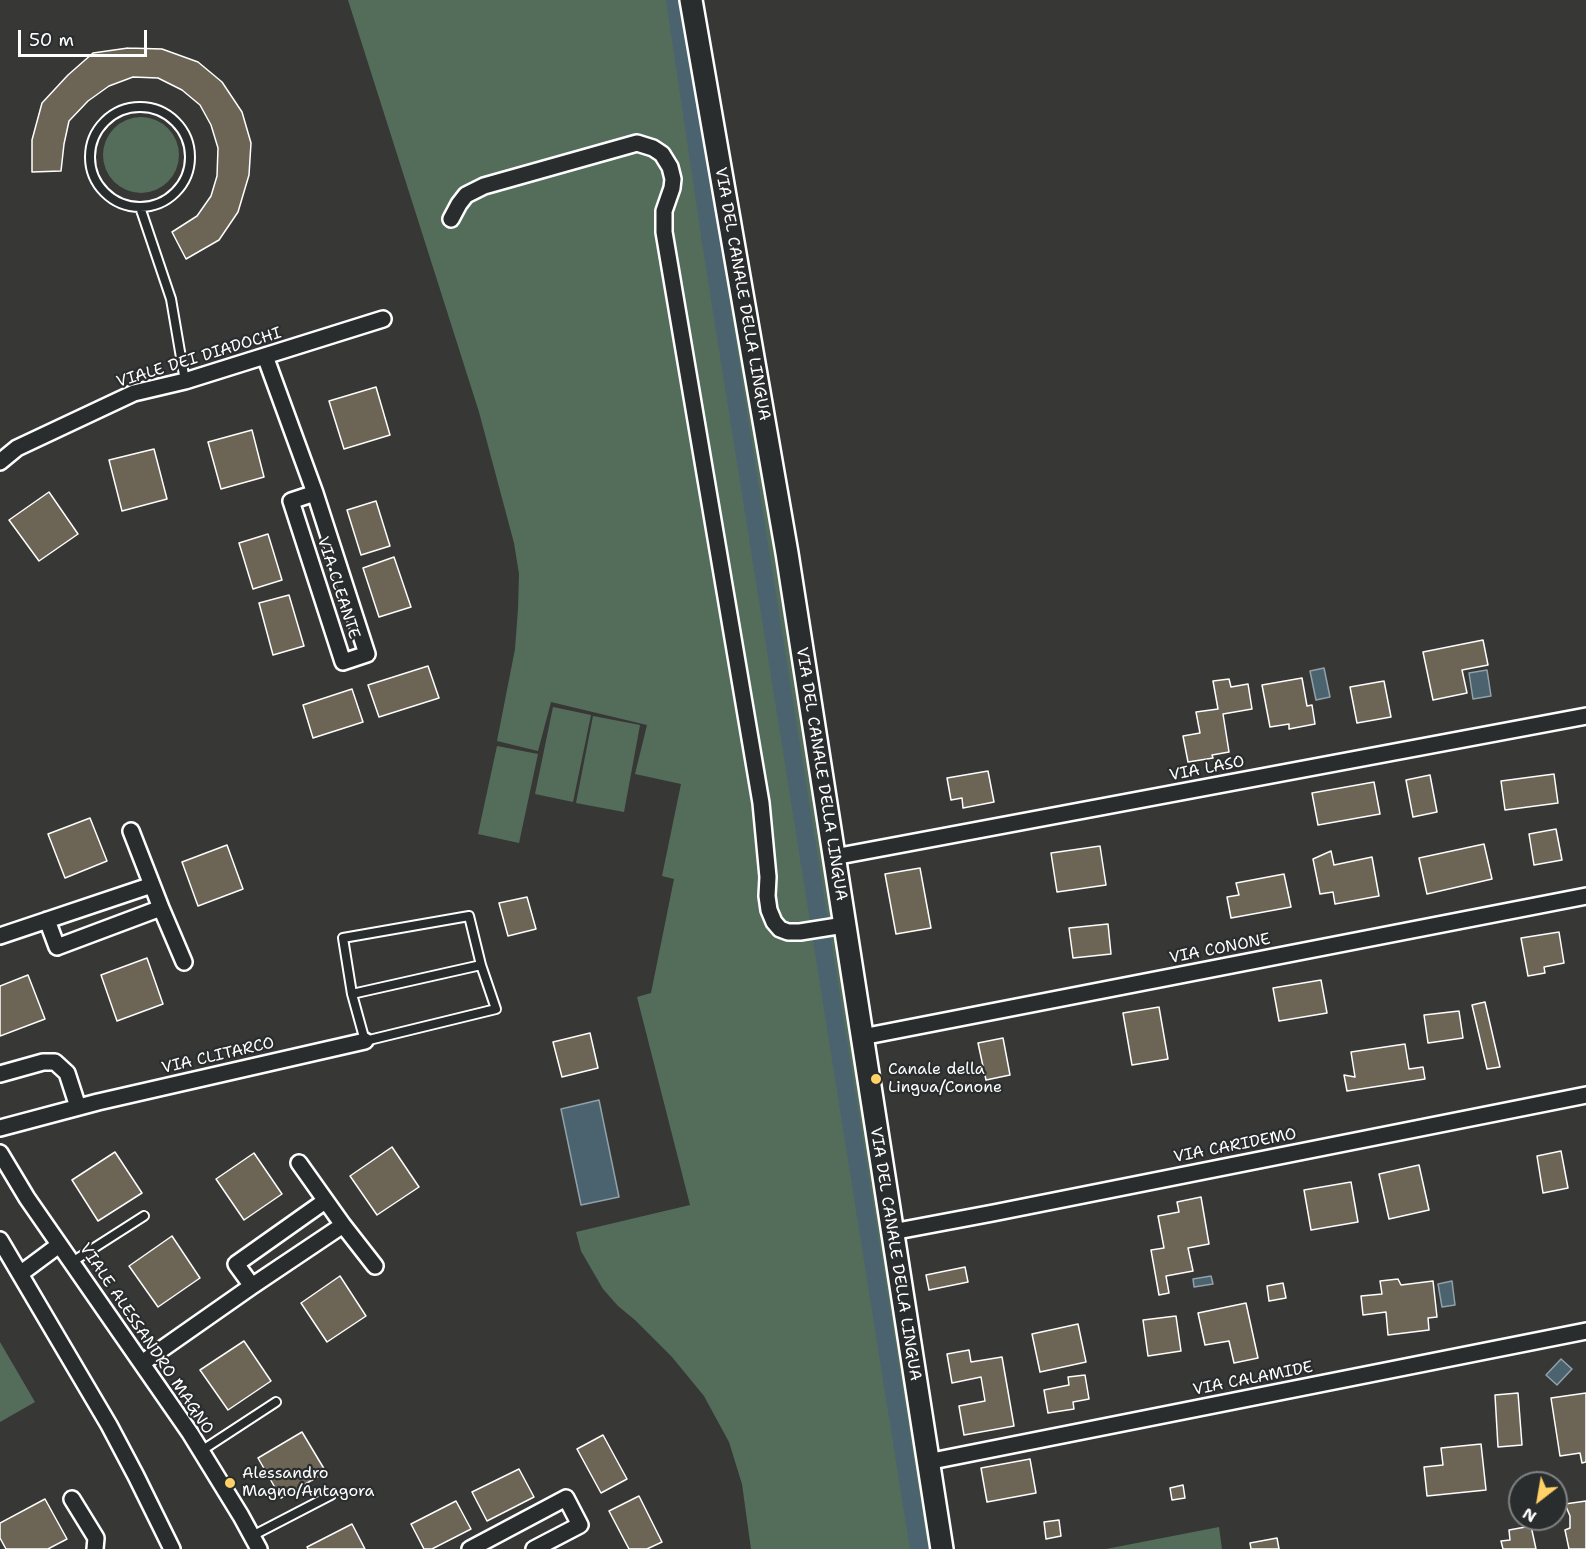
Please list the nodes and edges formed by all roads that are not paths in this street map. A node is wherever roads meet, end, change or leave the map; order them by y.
1 (691, 0) edge
2 (140, 207) junction
3 (451, 219) dead end
4 (383, 319) dead end
5 (265, 356) junction
6 (185, 381) junction
7 (0, 462) edge
8 (315, 493) junction
9 (1586, 716) edge
10 (131, 831) dead end
11 (834, 857) junction
12 (152, 885) junction
13 (1586, 896) edge
14 (161, 908) junction
15 (47, 920) junction
16 (837, 926) junction
17 (0, 936) edge
18 (184, 962) dead end
19 (482, 965) junction
20 (352, 994) junction
21 (862, 1037) junction
22 (365, 1041) junction
23 (0, 1074) edge
24 (1586, 1095) edge
25 (78, 1107) junction
26 (0, 1128) edge
27 (0, 1153) edge
28 (299, 1163) dead end
29 (325, 1201) junction
30 (144, 1216) dead end
31 (343, 1225) junction
32 (892, 1232) junction
33 (0, 1240) edge
34 (59, 1245) junction
35 (72, 1262) junction
36 (375, 1266) dead end
37 (20, 1274) junction
38 (252, 1286) junction
39 (1586, 1331) edge
40 (142, 1363) junction
41 (276, 1402) dead end
42 (201, 1451) junction
43 (927, 1462) junction
44 (331, 1495) dead end
45 (72, 1499) dead end
46 (255, 1542) edge
47 (96, 1549) edge
48 (172, 1549) edge
49 (470, 1549) edge
50 (534, 1549) edge
51 (942, 1549) edge

1 - 11 street, VIA DEL CANALE DELLA LINGUA
2 - 2 lane
2 - 6 lane
3 - 16 street
4 - 5 street, VIALE DEI DIADOCHI
5 - 6 street, VIALE DEI DIADOCHI
5 - 8 street, VIA CLEANTE
6 - 7 street, VIALE DEI DIADOCHI
8 - 8 street, VIA CLEANTE
9 - 11 street, VIA LASO
10 - 12 street
11 - 16 street, VIA DEL CANALE DELLA LINGUA
12 - 14 street
12 - 15 street
13 - 21 street, VIA CONONE
14 - 15 street
14 - 18 street
15 - 17 street
16 - 21 street, VIA DEL CANALE DELLA LINGUA
19 - 20 lane
19 - 20 lane, VIA CLITARCO
19 - 22 lane, VIA CLITARCO
20 - 22 lane, VIA CLITARCO
21 - 32 street, VIA DEL CANALE DELLA LINGUA
22 - 25 street, VIA CLITARCO
23 - 25 street
24 - 32 street, VIA CARIDEMO
25 - 26 street, VIA CLITARCO
27 - 34 street, VIALE ALESSANDRO MAGNO
28 - 29 street
29 - 31 street
29 - 38 street
30 - 35 lane
31 - 36 street
31 - 38 street
32 - 43 street, VIA DEL CANALE DELLA LINGUA
33 - 37 street
34 - 35 street, VIALE ALESSANDRO MAGNO
34 - 37 street
35 - 40 street, VIALE ALESSANDRO MAGNO
37 - 48 street
38 - 40 street
39 - 43 street, VIA CALAMIDE
40 - 42 street, VIALE ALESSANDRO MAGNO
41 - 42 lane
42 - 46 street, VIALE ALESSANDRO MAGNO
43 - 51 street, VIA DEL CANALE DELLA LINGUA
44 - 46 lane
45 - 47 street
49 - 50 street

